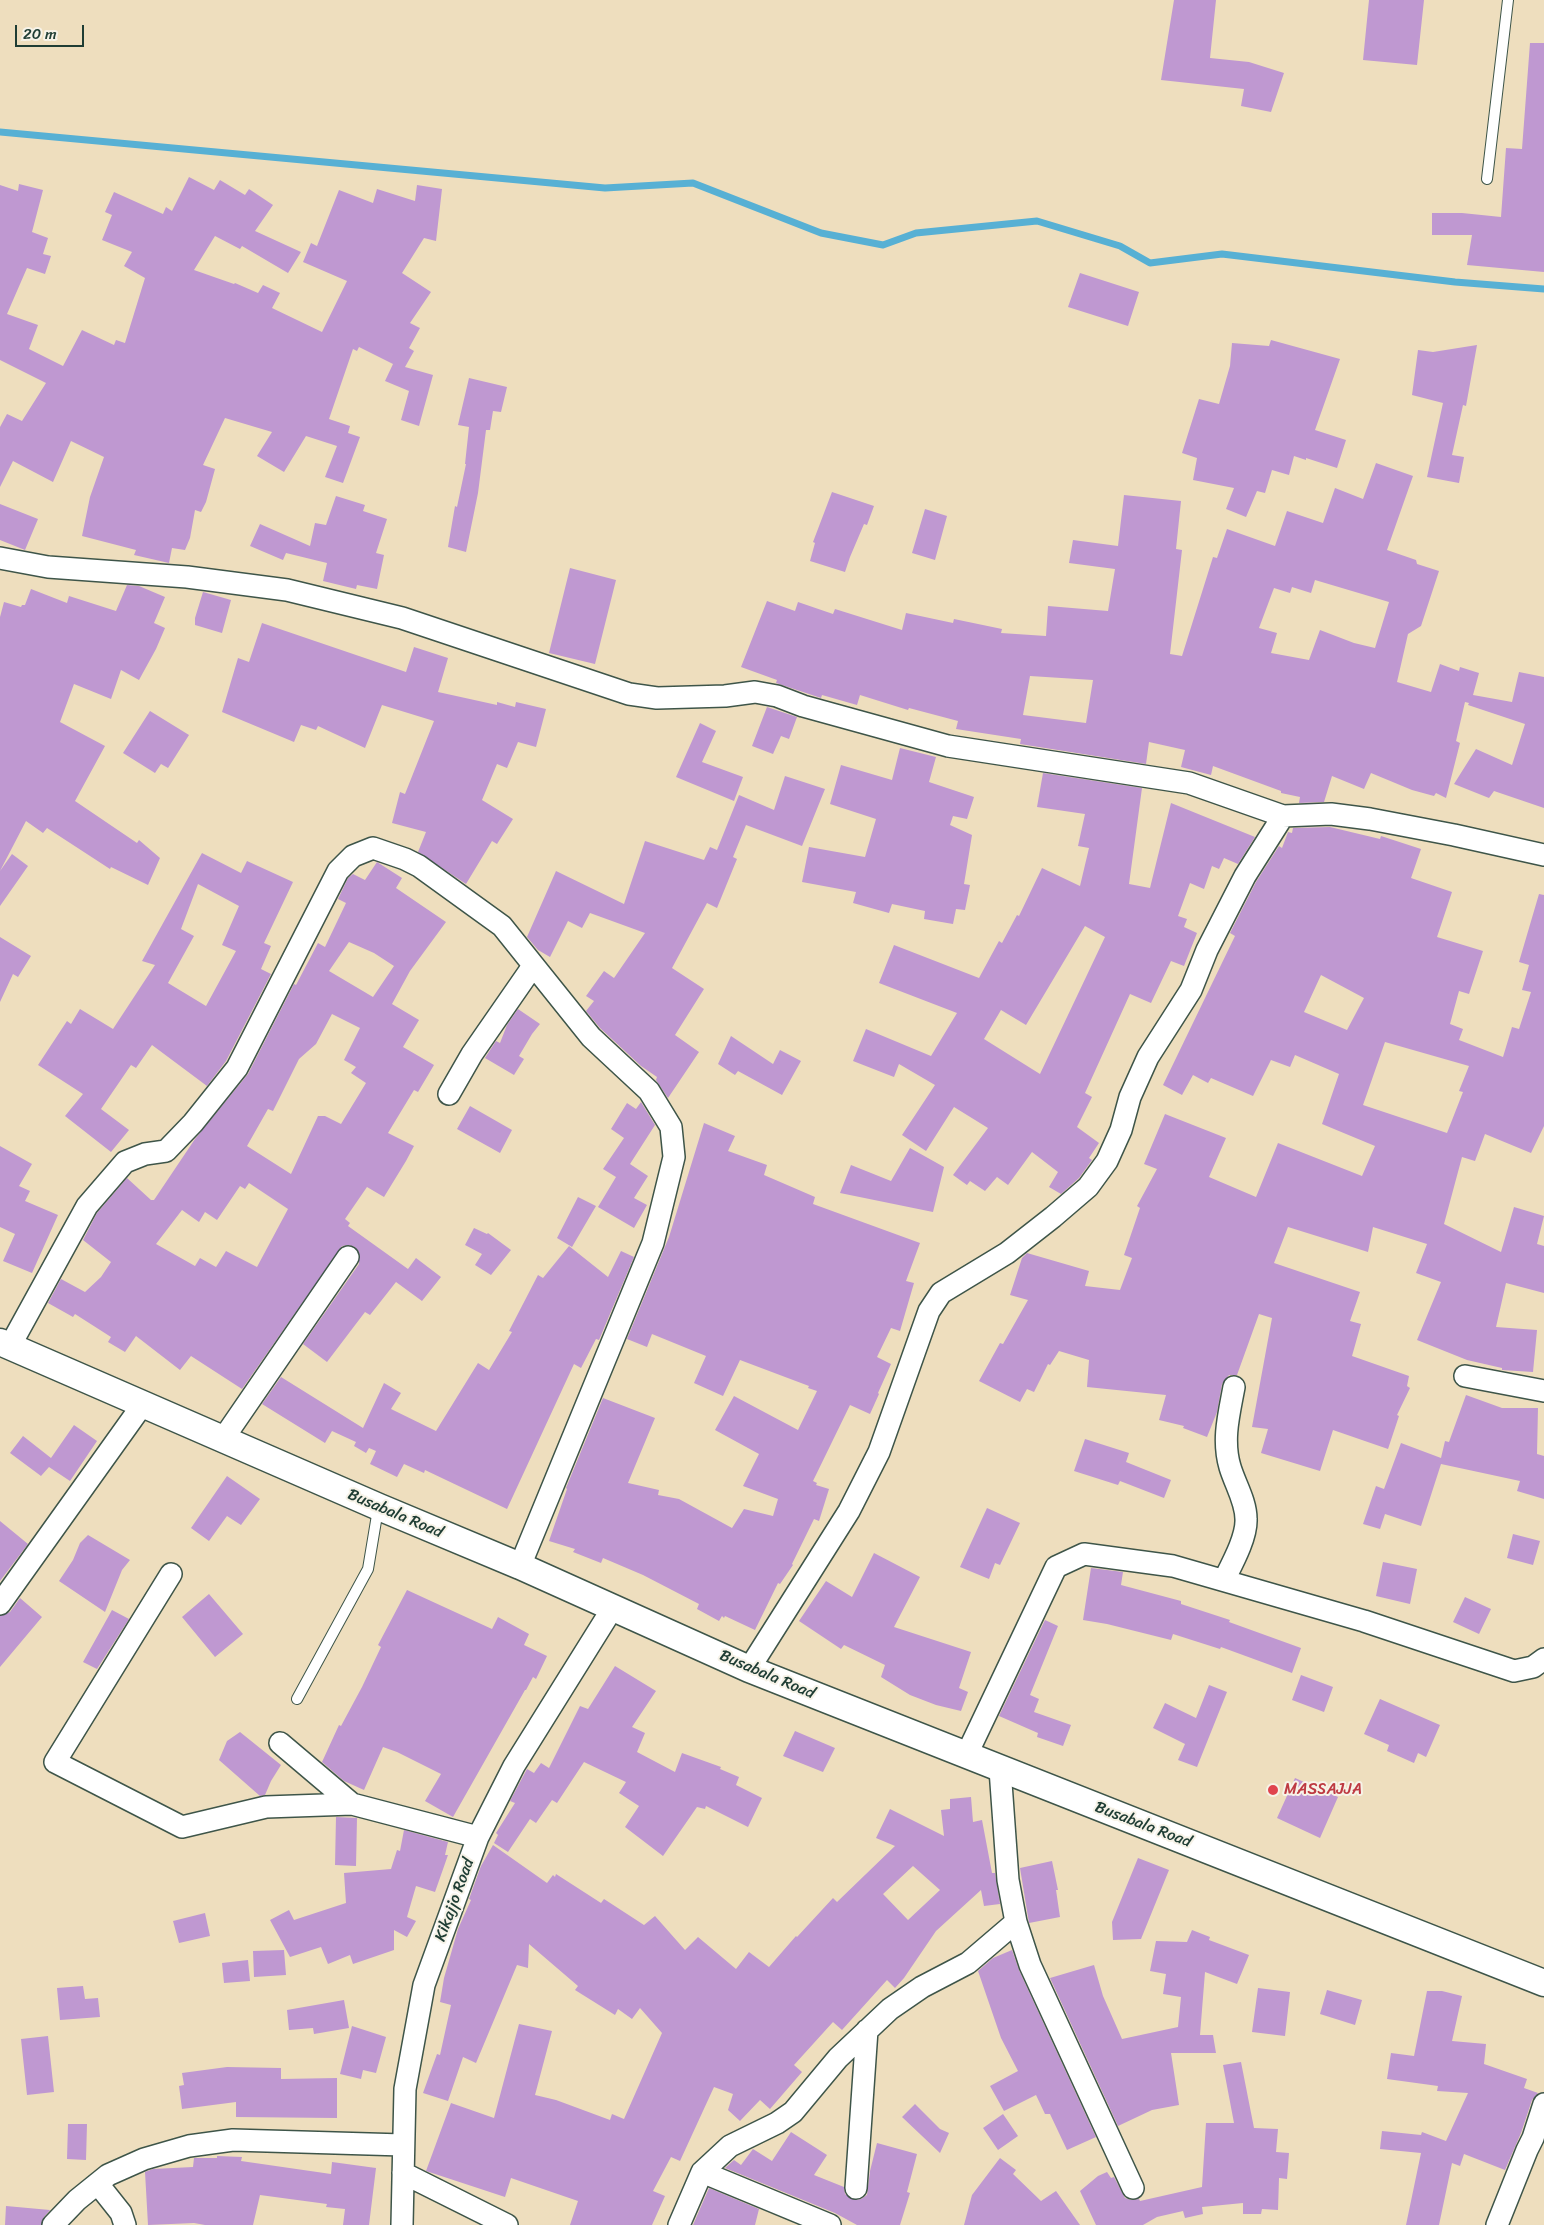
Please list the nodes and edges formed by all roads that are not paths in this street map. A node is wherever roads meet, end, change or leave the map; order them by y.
1 (1508, 0) edge
2 (1487, 179) dead end
3 (0, 558) edge
4 (1283, 816) junction
5 (1544, 855) edge
6 (533, 966) junction
7 (449, 1094) dead end
8 (348, 1257) dead end
9 (5, 1344) edge
10 (1465, 1376) dead end
11 (1234, 1387) dead end
12 (1544, 1391) edge
13 (143, 1404) junction
14 (223, 1439) junction
15 (379, 1507) junction
16 (520, 1566) junction
17 (171, 1574) dead end
18 (1224, 1580) junction
19 (0, 1604) edge
20 (612, 1609) junction
21 (1544, 1659) edge
22 (749, 1669) junction
23 (297, 1698) dead end
24 (280, 1743) dead end
25 (966, 1756) junction
26 (1000, 1769) junction
27 (352, 1804) junction
28 (478, 1837) junction
29 (1016, 1922) junction
30 (1544, 1983) edge
31 (867, 2030) junction
32 (1544, 2104) edge
33 (403, 2145) junction
34 (702, 2172) junction
35 (403, 2173) junction
36 (98, 2184) junction
37 (856, 2188) dead end
38 (1133, 2188) dead end
39 (53, 2225) edge
40 (125, 2225) edge
41 (402, 2225) edge
42 (507, 2225) edge
43 (679, 2225) edge
44 (830, 2225) edge
45 (1497, 2225) edge

1 - 2 lane
3 - 4 street
4 - 5 street
4 - 22 street
6 - 7 street
6 - 9 street
6 - 16 street
8 - 14 street
9 - 13 street, Busabala Road
10 - 12 street
11 - 18 street
13 - 14 street, Busabala Road
13 - 19 street
14 - 15 street, Busabala Road
15 - 16 street, Busabala Road
15 - 23 lane
16 - 20 street, Busabala Road
17 - 27 street
18 - 21 street
18 - 25 street
20 - 22 street, Busabala Road
20 - 28 street, Kikajjo Road
22 - 25 street, Busabala Road
24 - 27 street
25 - 26 street, Busabala Road
26 - 29 street
26 - 30 street, Busabala Road
27 - 28 street
28 - 33 street, Kikajjo Road
29 - 31 street
29 - 38 street
31 - 34 street
31 - 37 street
32 - 45 street
33 - 35 street, Kikajjo Road
33 - 36 street
34 - 43 street
34 - 44 street
35 - 41 street, Kikajjo Road
35 - 42 street
36 - 39 street
36 - 40 street

